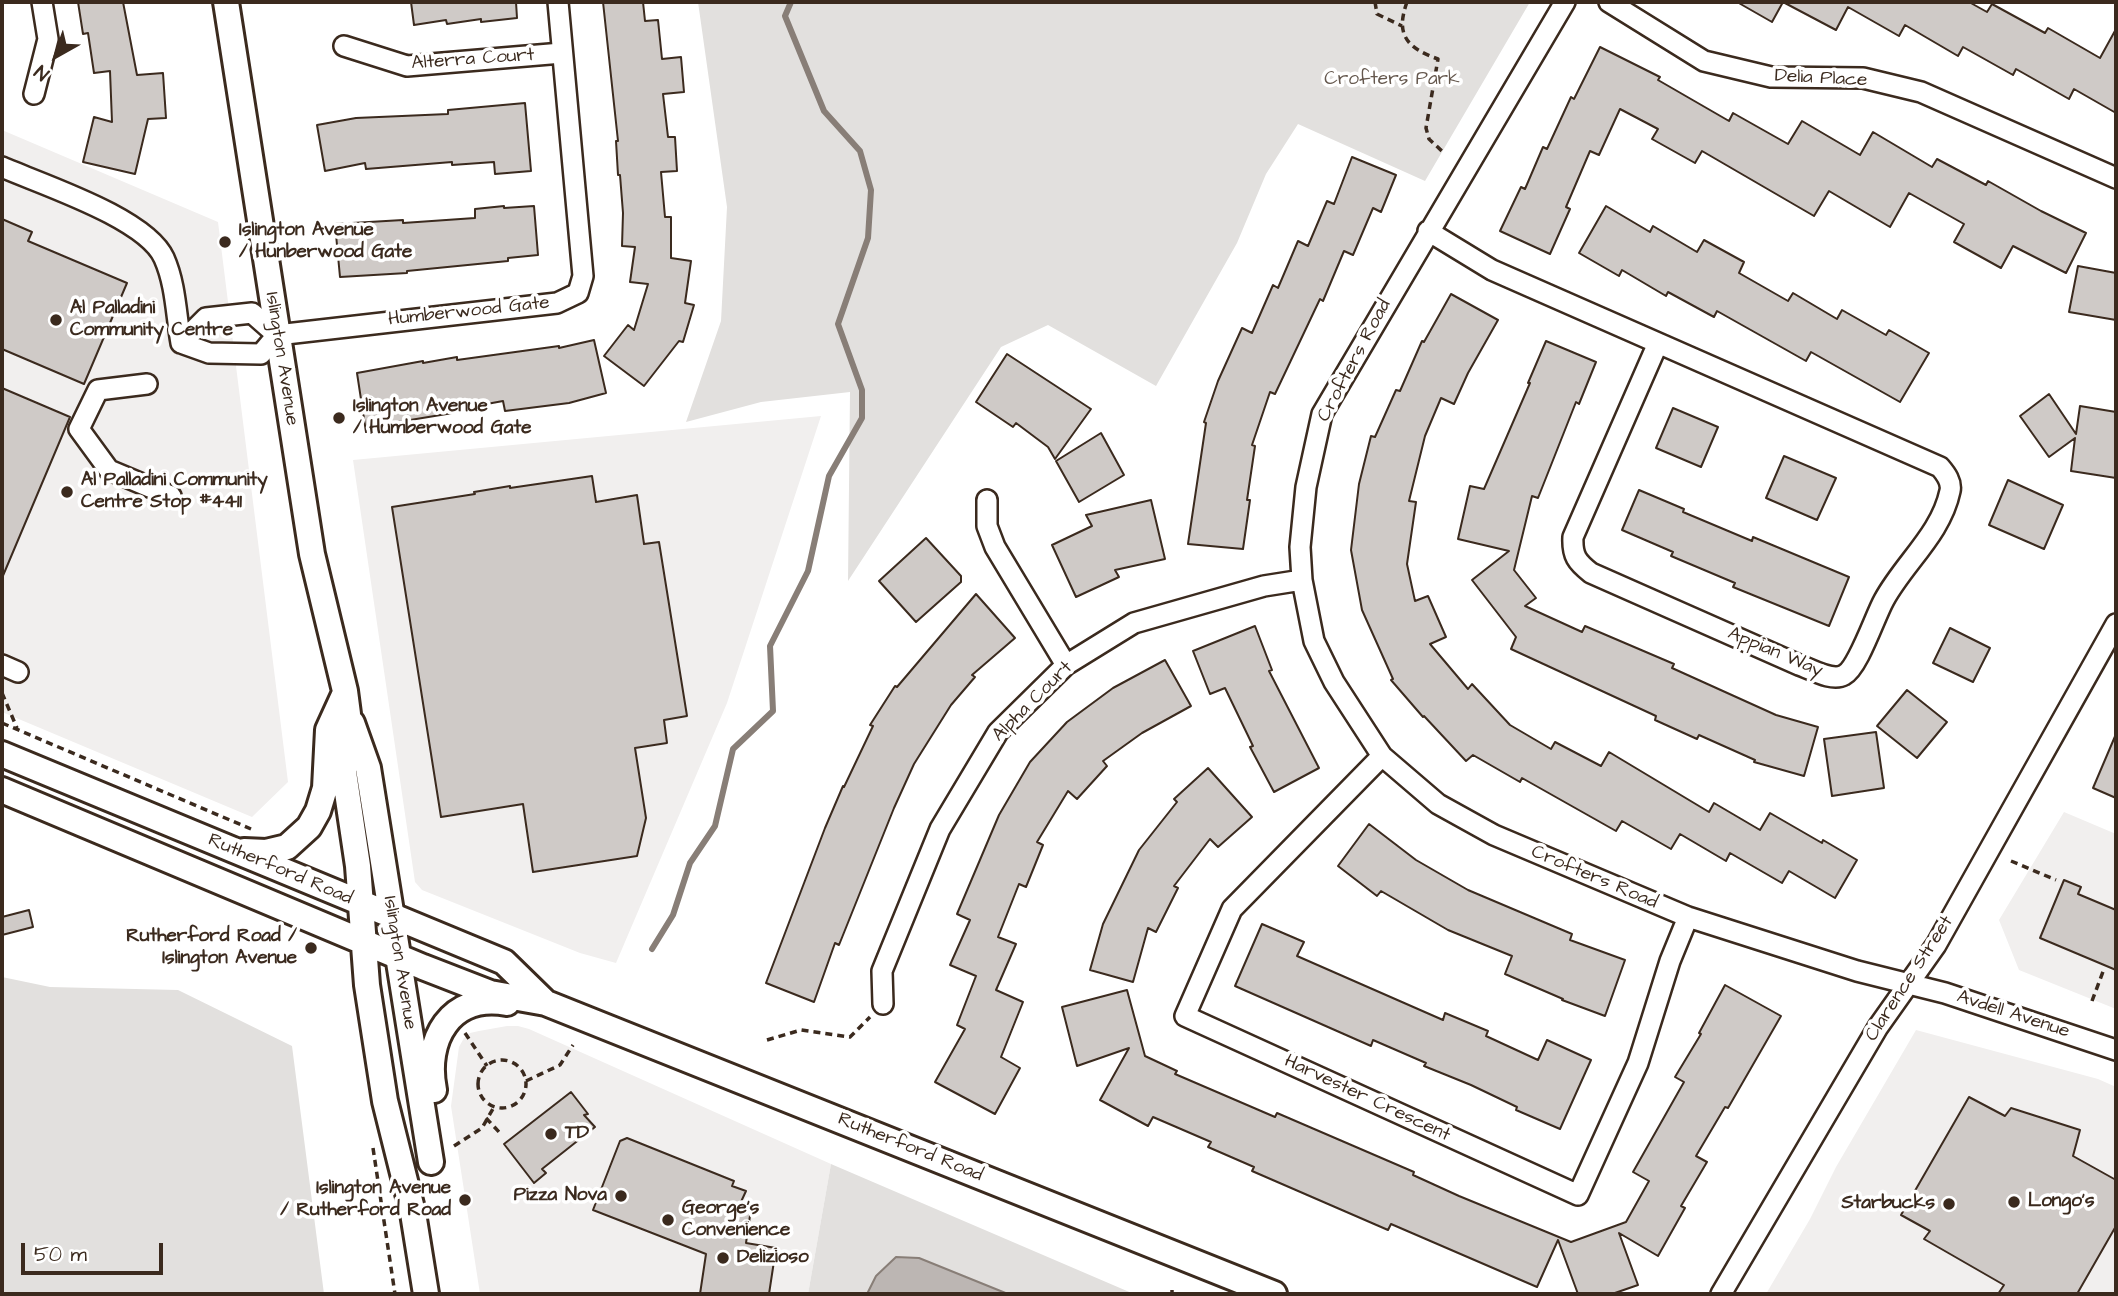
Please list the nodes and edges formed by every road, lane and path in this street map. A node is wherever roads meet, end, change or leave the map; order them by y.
1 (42, 2) edge
2 (226, 2) edge
3 (558, 2) edge
4 (1375, 2) edge
5 (1407, 2) edge
6 (1565, 2) edge
7 (1608, 2) edge
8 (1402, 26) junction
9 (344, 46) dead end
10 (562, 53) junction
11 (34, 94) dead end
12 (1444, 153) dead end
13 (2, 167) edge
14 (2116, 178) edge
15 (1428, 230) junction
16 (277, 335) junction
17 (181, 343) junction
18 (1658, 343) junction
19 (148, 384) dead end
20 (171, 496) dead end
21 (987, 500) dead end
22 (1302, 580) junction
23 (2116, 624) edge
24 (1066, 665) junction
25 (2, 693) edge
26 (347, 703) junction
27 (2, 723) edge
28 (18, 730) junction
29 (2, 754) edge
30 (1382, 756) junction
31 (2, 790) edge
32 (256, 831) dead end
33 (232, 850) junction
34 (2011, 860) dead end
35 (2056, 880) dead end
36 (361, 904) junction
37 (391, 916) junction
38 (1688, 917) junction
39 (364, 943) junction
40 (397, 956) junction
41 (2104, 969) dead end
42 (1908, 984) junction
43 (2092, 1001) dead end
44 (547, 1003) junction
45 (883, 1004) joint
46 (580, 1016) junction
47 (464, 1032) dead end
48 (767, 1040) dead end
49 (573, 1045) dead end
50 (2116, 1050) edge
51 (487, 1066) junction
52 (526, 1082) junction
53 (494, 1107) junction
54 (486, 1118) junction
55 (499, 1132) dead end
56 (454, 1146) dead end
57 (373, 1148) dead end
58 (430, 1162) junction
59 (413, 1213) junction
60 (395, 1294) edge
61 (426, 1294) edge
62 (1274, 1294) edge
63 (1721, 1294) edge

1 - 11 street
2 - 16 main road, Islington Avenue
3 - 10 street, Humberwood Gate
4 - 8 path
5 - 8 path
6 - 15 street, Crofters Road
7 - 14 street, Delia Place
8 - 12 path
9 - 10 street, Alterra Court
10 - 16 street, Humberwood Gate
13 - 17 street
15 - 18 street, Appian Way
15 - 22 street, Crofters Road
16 - 17 street
16 - 17 street
16 - 26 main road, Islington Avenue
18 - 18 street, Appian Way
19 - 20 street
21 - 24 street
22 - 24 street, Alpha Court
22 - 30 street, Crofters Road
23 - 42 street, Clarence Street
24 - 45 street, Alpha Court
25 - 28 path
26 - 33 main road
26 - 36 main road, Islington Avenue
26 - 37 main road, Islington Avenue
27 - 28 path
28 - 32 path
29 - 33 main road, Rutherford Road
30 - 38 street, Crofters Road
30 - 38 street, Harvester Crescent
31 - 39 main road, Rutherford Road
33 - 36 main road, Rutherford Road
34 - 35 path
36 - 37 main road, Rutherford Road
36 - 39 main road, Islington Avenue
37 - 40 main road, Islington Avenue
37 - 44 main road, Rutherford Road
38 - 42 street, Crofters Road
39 - 40 main road, Rutherford Road
39 - 59 main road, Islington Avenue
40 - 44 main road, Rutherford Road
40 - 58 main road, Islington Avenue
41 - 43 path
42 - 50 street, Avdell Avenue
42 - 63 street, Clarence Street
44 - 46 main road, Rutherford Road
45 - 48 path
46 - 58 main road
46 - 62 main road, Rutherford Road
47 - 51 path
49 - 52 path
51 - 52 path
51 - 53 path
52 - 53 path
53 - 54 path
54 - 55 path
54 - 56 path
57 - 60 path
58 - 59 main road, Islington Avenue
59 - 61 main road, Islington Avenue

